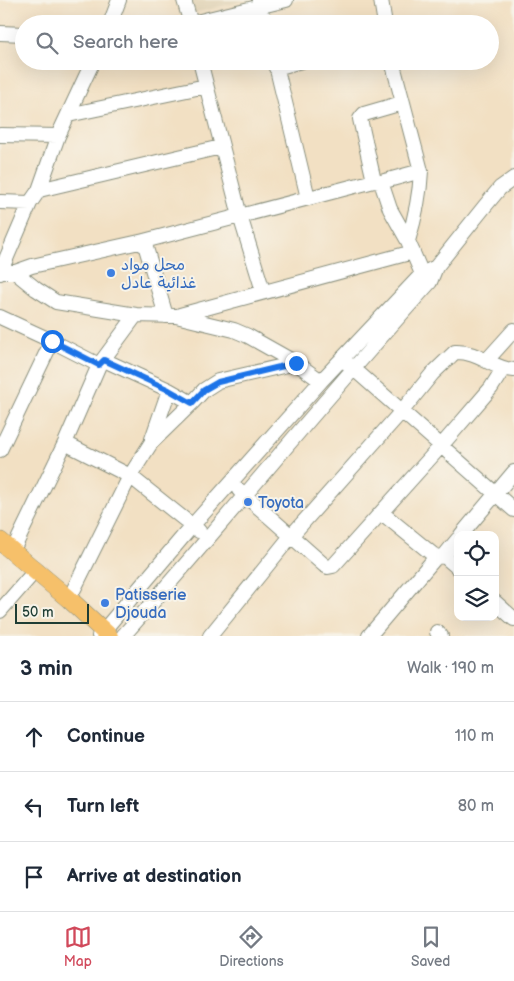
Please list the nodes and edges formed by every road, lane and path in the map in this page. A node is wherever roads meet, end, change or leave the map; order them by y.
1 (119, 0) edge
2 (184, 0) edge
3 (286, 0) edge
4 (381, 0) edge
5 (260, 3) edge
6 (113, 15) edge
7 (188, 15) edge
8 (220, 15) edge
9 (384, 15) edge
10 (0, 33) edge
11 (15, 34) edge
12 (89, 70) edge
13 (202, 70) edge
14 (276, 70) edge
15 (394, 70) edge
16 (206, 86) junction
17 (402, 103) junction
18 (68, 115) junction
19 (0, 135) edge
20 (58, 136) junction
21 (221, 147) junction
22 (421, 171) junction
23 (514, 178) edge
24 (377, 182) junction
25 (39, 190) junction
26 (308, 198) junction
27 (0, 202) edge
28 (30, 203) junction
29 (240, 216) junction
30 (144, 241) junction
31 (410, 246) junction
32 (32, 266) junction
33 (0, 272) edge
34 (15, 272) junction
35 (426, 278) junction
36 (36, 289) junction
37 (263, 291) junction
38 (136, 315) junction
39 (171, 316) junction
40 (0, 317) edge
41 (514, 330) edge
42 (52, 341) junction
43 (341, 359) junction
44 (487, 360) junction
45 (101, 362) junction
46 (296, 363) junction
47 (353, 368) junction
48 (508, 370) edge
49 (321, 381) junction
50 (169, 390) junction
51 (192, 403) junction
52 (402, 411) junction
53 (65, 443) junction
54 (151, 443) junction
55 (442, 446) junction
56 (0, 450) edge
57 (514, 472) edge
58 (130, 476) junction
59 (231, 483) junction
60 (495, 494) junction
61 (246, 495) junction
62 (514, 510) edge
63 (382, 513) junction
64 (192, 526) junction
65 (464, 531) edge
66 (291, 536) junction
67 (207, 538) junction
68 (454, 543) edge
69 (6, 546) edge
70 (440, 557) junction
71 (454, 566) edge
72 (35, 570) junction
73 (69, 599) junction
74 (499, 606) edge
75 (0, 611) edge
76 (514, 619) edge
77 (104, 634) edge
78 (123, 636) edge
79 (210, 636) edge
80 (369, 636) edge

1 - 6 street
2 - 7 street
3 - 5 street
4 - 9 street
5 - 8 street
10 - 11 street
12 - 18 street
13 - 16 street
14 - 26 street
15 - 17 street
16 - 18 street
16 - 21 street
17 - 22 street
17 - 24 street
18 - 20 street
19 - 20 street
20 - 25 street
21 - 25 street
21 - 29 street
22 - 24 street
22 - 31 street
23 - 35 street
24 - 26 street
24 - 31 street
25 - 28 street
26 - 29 street
27 - 28 street
28 - 33 street
29 - 30 street
29 - 37 street
30 - 32 street
30 - 39 street
31 - 35 street
31 - 37 street
32 - 34 street
32 - 36 street
33 - 34 street
34 - 36 street
35 - 43 street
35 - 47 street
36 - 38 street
37 - 39 street
38 - 39 street
38 - 45 street
39 - 46 street
40 - 42 street
41 - 44 street
42 - 45 street
42 - 56 street
43 - 47 street
43 - 49 street
44 - 48 street
44 - 52 street
45 - 50 street
45 - 53 street
46 - 49 street
46 - 51 street
47 - 52 street
47 - 61 street
48 - 55 street
49 - 59 street
50 - 51 street
50 - 54 street
51 - 54 street
52 - 55 street
52 - 66 street
53 - 58 street
53 - 69 street
54 - 58 street
55 - 60 street
55 - 63 street
57 - 60 street
58 - 64 street
58 - 73 street
59 - 61 street
59 - 64 street
60 - 62 street
60 - 65 street
61 - 66 street
61 - 67 street
63 - 66 street
63 - 70 street
64 - 67 street
64 - 77 street
66 - 79 street
67 - 78 street
68 - 70 street
69 - 72 main road
70 - 71 street
70 - 80 street
72 - 73 main road
72 - 75 street
73 - 77 main road
74 - 76 street

